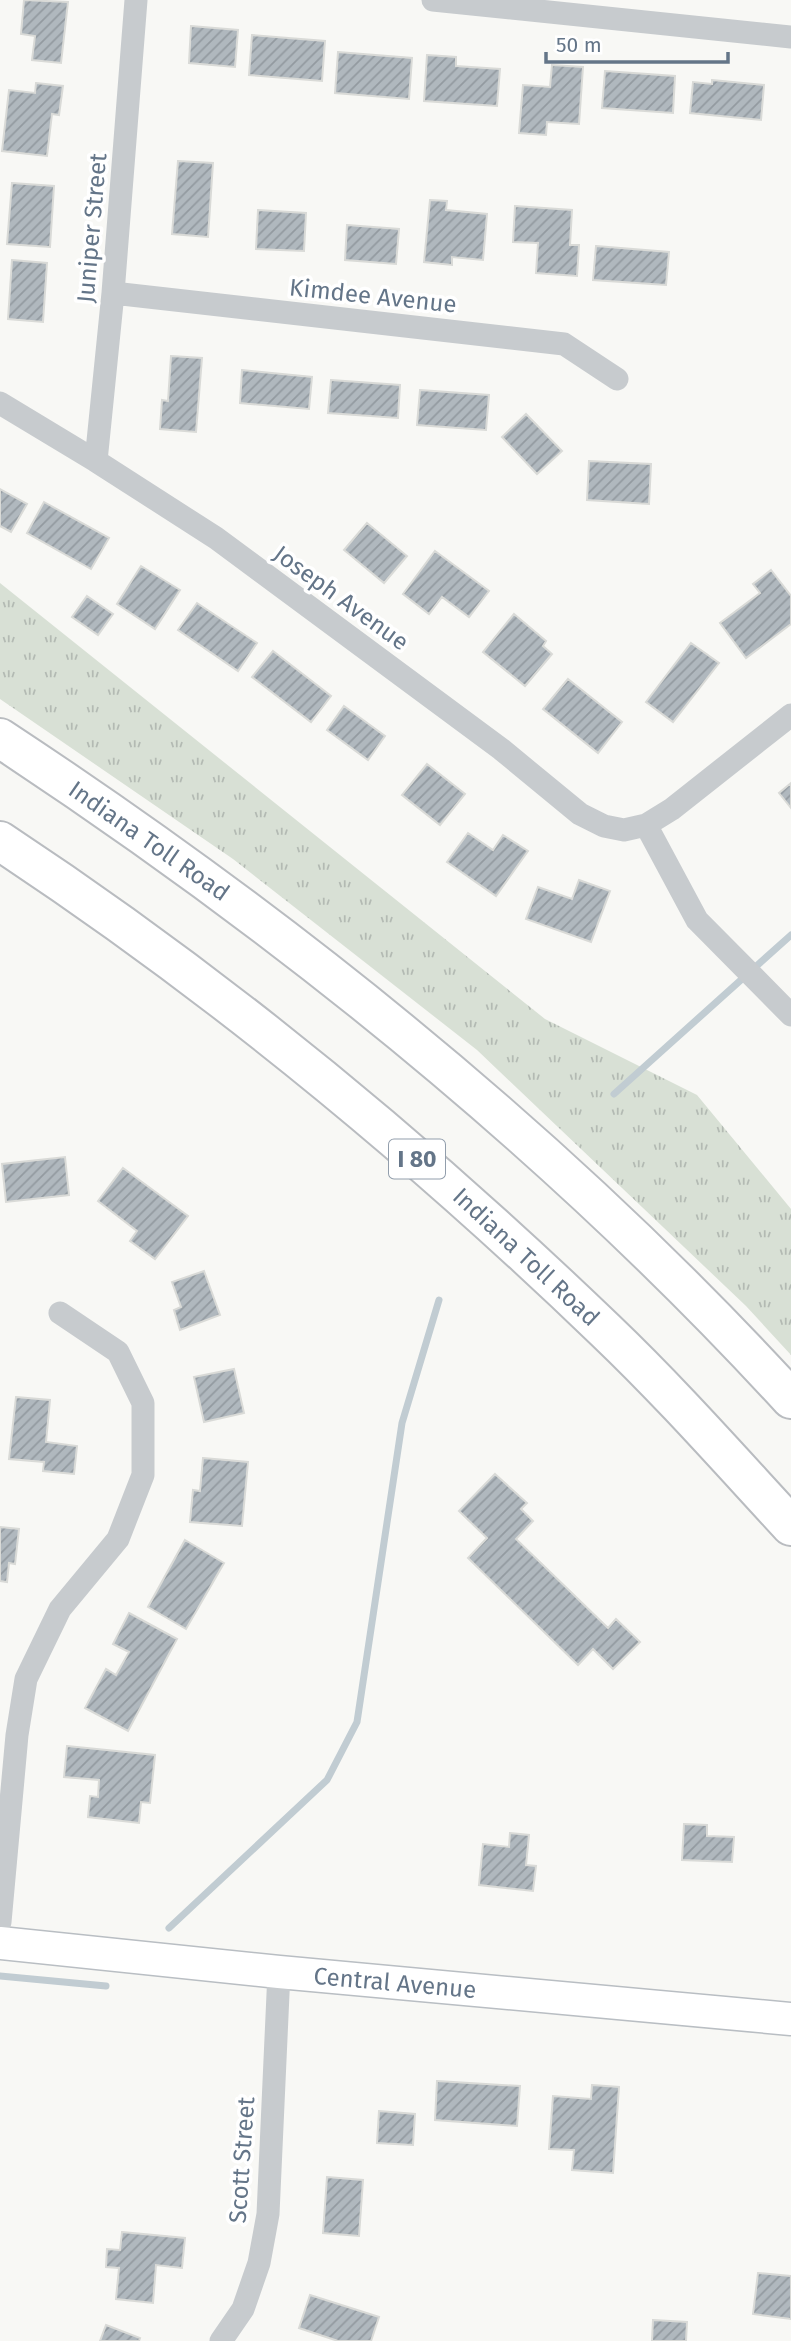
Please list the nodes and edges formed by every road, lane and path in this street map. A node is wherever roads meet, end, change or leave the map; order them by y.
1 (136, 0) edge
2 (433, 0) edge
3 (791, 37) edge
4 (113, 293) junction
5 (617, 379) dead end
6 (0, 403) edge
7 (96, 461) junction
8 (791, 715) edge
9 (0, 738) edge
10 (646, 825) junction
11 (0, 841) edge
12 (788, 1012) edge
13 (60, 1313) dead end
14 (791, 1399) edge
15 (791, 1526) edge
16 (0, 1922) edge
17 (0, 1943) edge
18 (279, 1972) junction
19 (791, 2019) edge
20 (221, 2341) edge

1 - 4 street, Juniper Street
2 - 3 street
4 - 5 street, Kimdee Avenue
4 - 7 street, Juniper Street
6 - 7 street, Joseph Avenue
7 - 10 street, Joseph Avenue
8 - 10 street, Joseph Avenue
9 - 14 highway, Indiana Toll Road
10 - 12 street
11 - 15 highway, Indiana Toll Road / I 80
13 - 16 street
17 - 18 street, Central Avenue
18 - 19 street, Central Avenue
18 - 20 street, Scott Street

